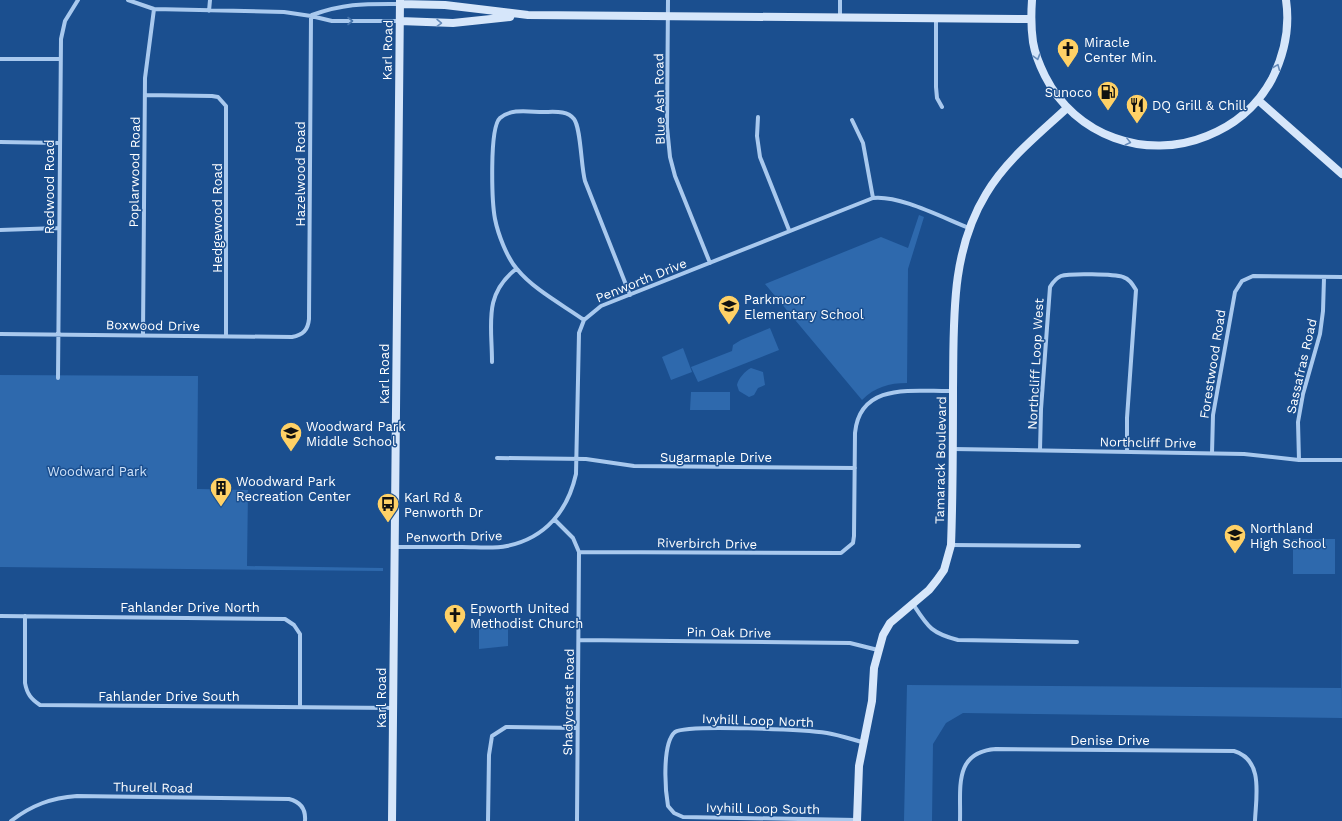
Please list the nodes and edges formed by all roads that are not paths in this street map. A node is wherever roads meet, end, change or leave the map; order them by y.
1 (78, 0) edge
2 (128, 0) edge
3 (210, 0) edge
4 (668, 0) edge
5 (840, 0) edge
6 (1032, 0) edge
7 (1286, 0) edge
8 (400, 2) edge
9 (154, 9) junction
10 (209, 11) junction
11 (528, 14) junction
12 (312, 16) junction
13 (668, 16) junction
14 (840, 17) junction
15 (936, 18) junction
16 (1031, 19) junction
17 (400, 21) junction
18 (0, 59) edge
19 (60, 59) junction
20 (145, 95) junction
21 (1258, 100) junction
22 (942, 107) dead end
23 (1067, 108) junction
24 (758, 117) dead end
25 (852, 120) dead end
26 (0, 142) edge
27 (59, 142) junction
28 (1342, 174) edge
29 (873, 198) junction
30 (59, 228) junction
31 (969, 228) junction
32 (0, 230) edge
33 (790, 230) junction
34 (710, 263) junction
35 (516, 269) junction
36 (1342, 277) edge
37 (1324, 278) junction
38 (630, 295) junction
39 (584, 320) junction
40 (304, 332) joint
41 (0, 334) edge
42 (58, 334) junction
43 (143, 335) junction
44 (226, 336) junction
45 (492, 362) dead end
46 (58, 378) dead end
47 (953, 392) junction
48 (953, 449) junction
49 (1040, 450) junction
50 (1127, 451) junction
51 (1212, 453) junction
52 (497, 458) dead end
53 (577, 459) junction
54 (1299, 460) junction
55 (1342, 460) edge
56 (855, 468) junction
57 (555, 520) junction
58 (951, 545) junction
59 (1079, 546) dead end
60 (395, 547) junction
61 (579, 552) junction
62 (912, 604) junction
63 (0, 616) edge
64 (25, 616) junction
65 (579, 640) junction
66 (1077, 642) dead end
67 (878, 650) junction
68 (300, 707) junction
69 (393, 708) junction
70 (577, 728) junction
71 (862, 742) junction
72 (670, 810) joint
73 (857, 820) edge
74 (11, 821) edge
75 (305, 821) edge
76 (392, 821) edge
77 (488, 821) edge
78 (576, 821) edge
79 (960, 821) edge
80 (1255, 821) edge

1 - 19 street, Redwood Road
2 - 9 street
3 - 10 street
4 - 13 street, Blue Ash Road
5 - 14 street
6 - 16 street
21 -> 7 street
8 - 11 street
8 - 12 street
8 - 17 street, Karl Road
9 - 10 street
9 - 20 street, Poplarwood Road
10 - 12 street
11 - 13 street
17 -> 11 street
12 -> 17 street
12 - 40 street, Hazelwood Road
13 - 14 street
13 - 34 street, Blue Ash Road
14 - 15 street
15 - 16 street
15 - 22 street
16 -> 23 street
17 - 60 street, Karl Road
18 - 19 street
19 - 27 street, Redwood Road
20 - 43 street, Poplarwood Road
20 - 44 street, Hedgewood Road
23 -> 21 street
21 - 28 street
23 - 31 street, Tamarack Boulevard
24 - 33 street
25 - 29 street
26 - 27 street
27 - 30 street, Redwood Road
29 - 31 street, Penworth Drive
29 - 33 street, Penworth Drive
30 - 32 street
30 - 42 street, Redwood Road
31 - 47 street, Tamarack Boulevard
33 - 34 street, Penworth Drive
34 - 38 street, Penworth Drive
35 - 38 street
35 - 39 street
35 - 45 street
36 - 37 street
37 - 51 street, Forestwood Road
37 - 54 street, Sassafras Road
38 - 39 street, Penworth Drive
39 - 53 street, Penworth Drive
40 - 44 street, Boxwood Drive
41 - 42 street, Boxwood Drive
42 - 43 street, Boxwood Drive
42 - 46 street, Redwood Road
43 - 44 street, Boxwood Drive
47 - 48 street, Tamarack Boulevard
47 - 56 street
48 - 49 street, Northcliff Drive
48 - 58 street, Tamarack Boulevard
49 - 50 street, Northcliff Drive
49 - 50 street, Northcliff Loop West
50 - 51 street, Northcliff Drive
51 - 54 street, Northcliff Drive
52 - 53 street, Sugarmaple Drive
53 - 56 street, Sugarmaple Drive
53 - 57 street, Penworth Drive
54 - 55 street, Northcliff Drive
56 - 61 street, Riverbirch Drive
57 - 60 street, Penworth Drive
57 - 61 street, Shadycrest Road
58 - 59 street
58 - 62 street, Tamarack Boulevard
60 - 69 street, Karl Road
61 - 65 street, Shadycrest Road
62 - 66 street
62 - 67 street, Tamarack Boulevard
63 - 64 street, Fahlander Drive North
64 - 68 street, Fahlander Drive South
64 - 68 street, Fahlander Drive North
65 - 67 street, Pin Oak Drive
65 - 70 street, Shadycrest Road
67 - 71 street, Tamarack Boulevard
68 - 69 street, Fahlander Drive South
69 - 76 street, Karl Road
70 - 77 street
70 - 78 street, Shadycrest Road
71 - 72 street, Ivyhill Loop North
71 - 73 street, Tamarack Boulevard
72 - 73 street, Ivyhill Loop South
74 - 75 street, Thurell Road
79 - 80 street, Denise Drive

